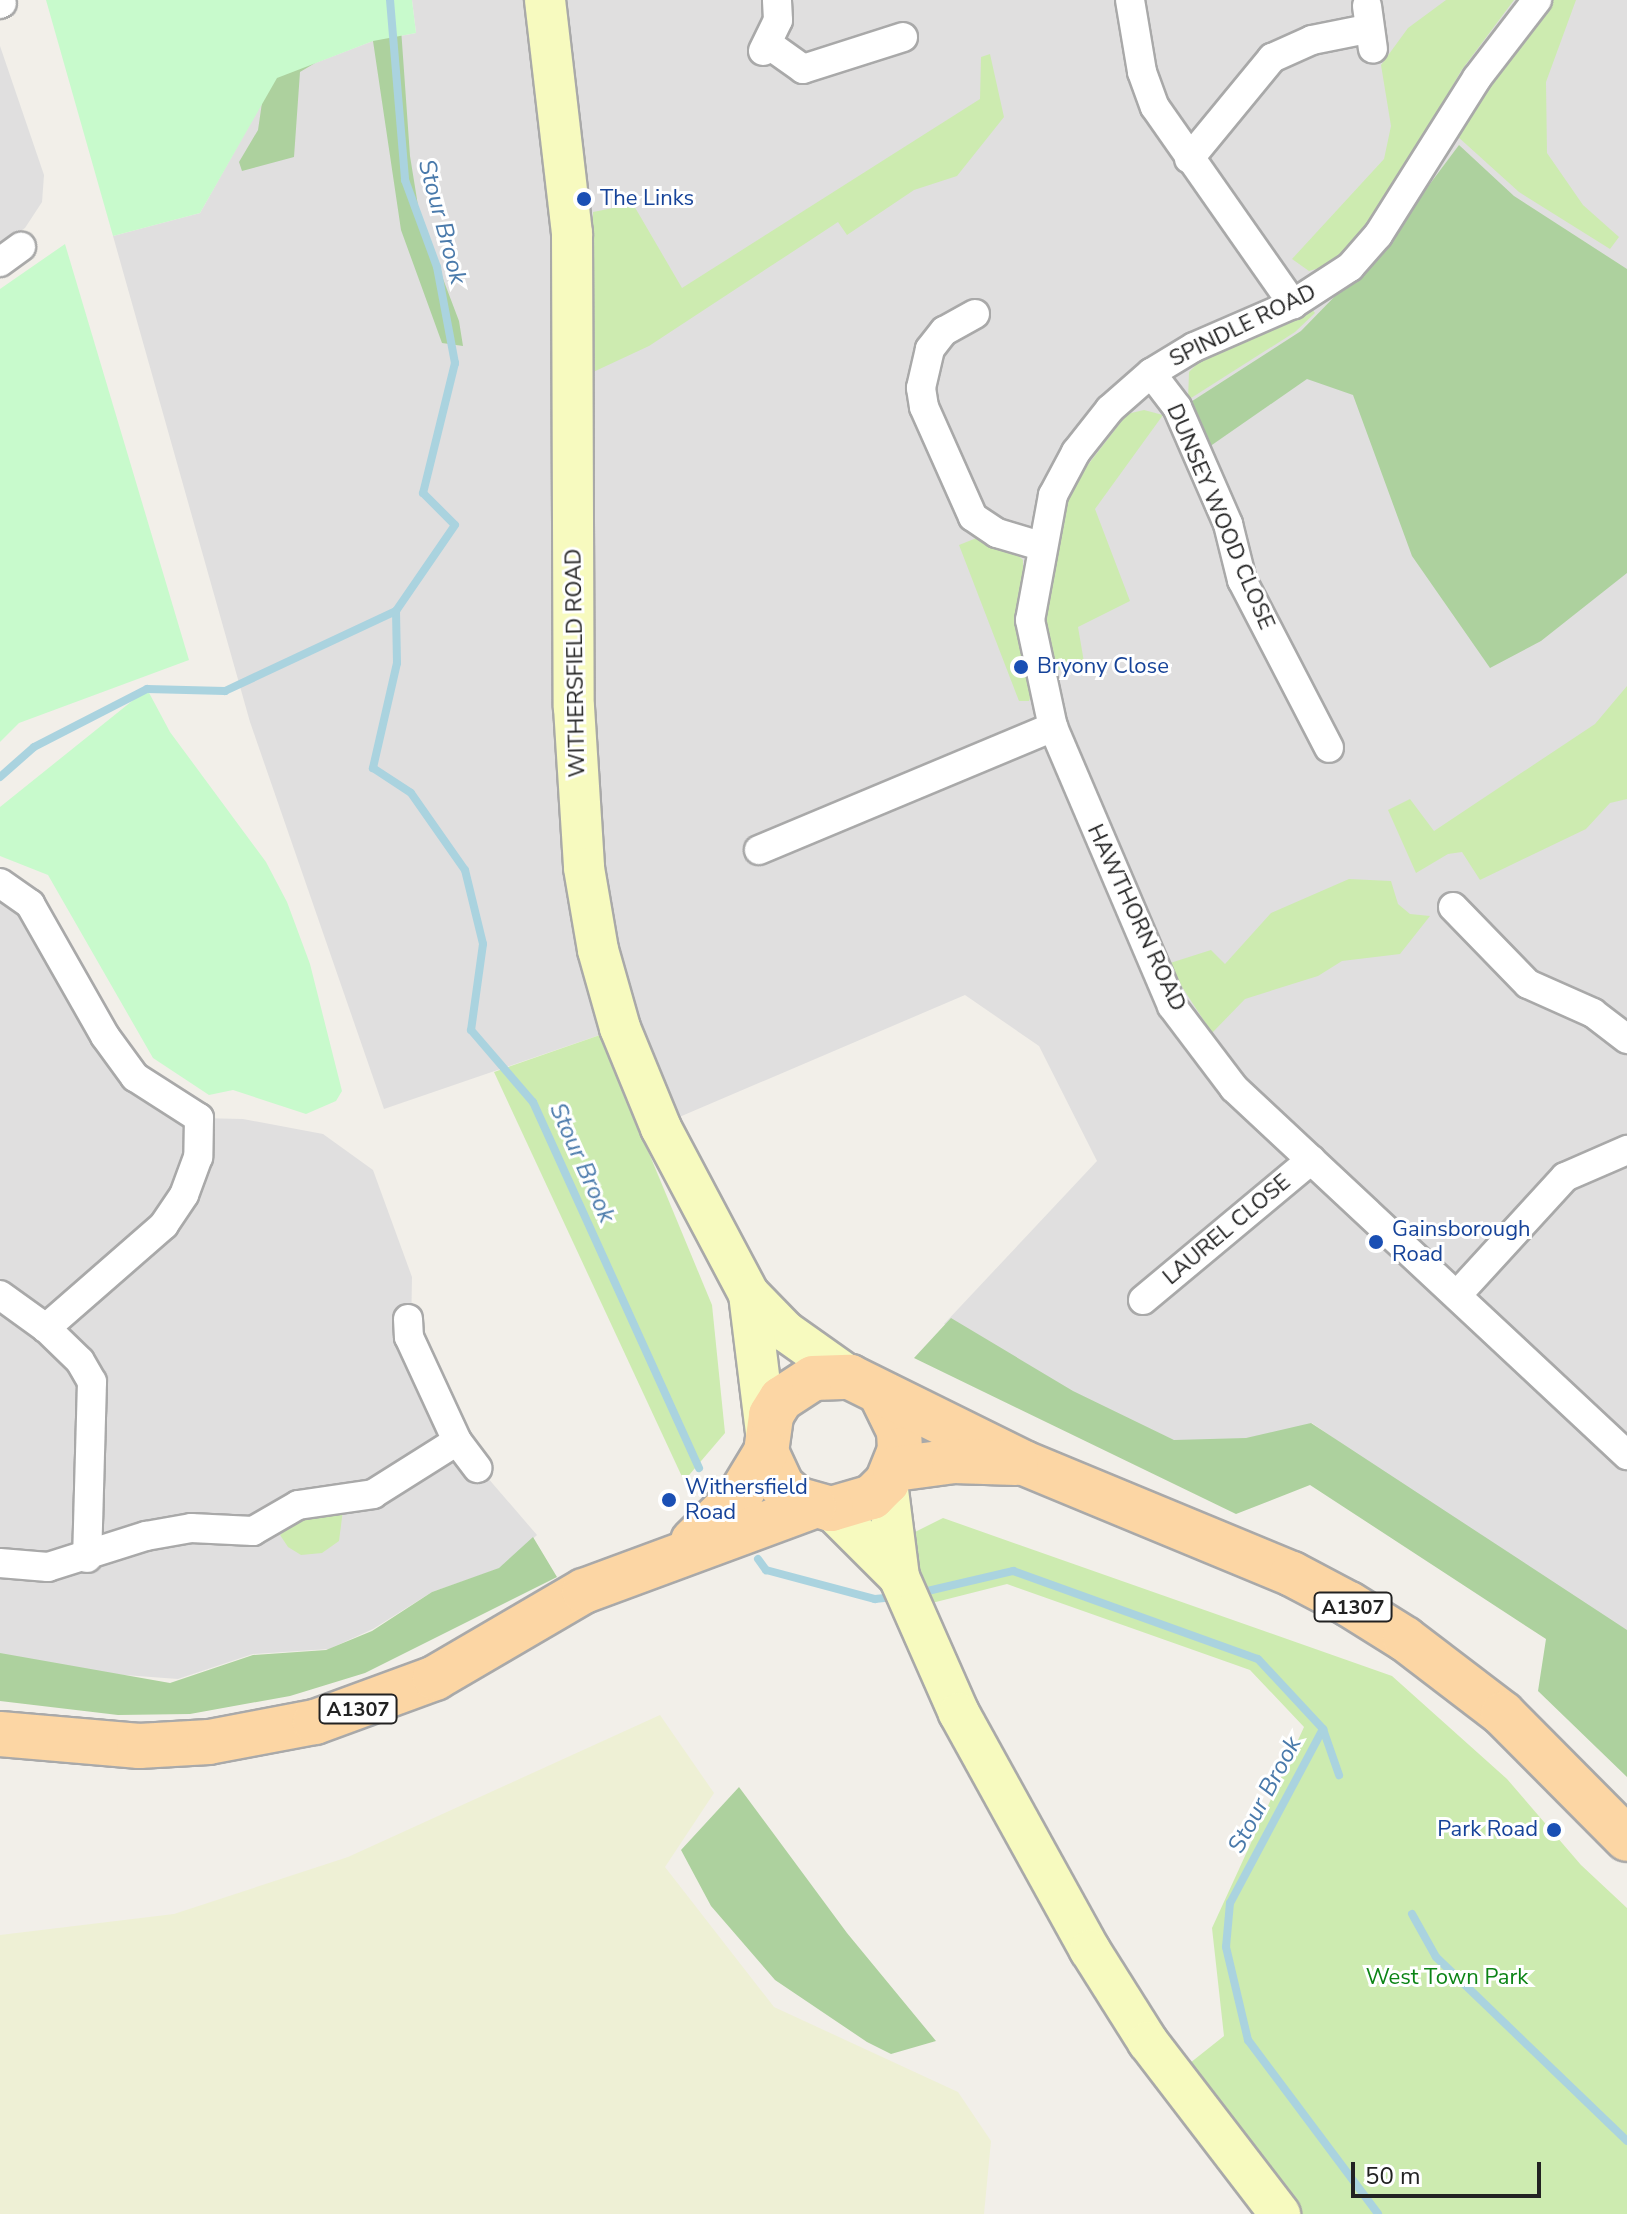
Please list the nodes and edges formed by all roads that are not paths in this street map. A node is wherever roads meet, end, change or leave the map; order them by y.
1 (545, 0) edge
2 (777, 0) edge
3 (1130, 0) edge
4 (1537, 0) edge
5 (1369, 28) dead end
6 (903, 37) dead end
7 (1189, 159) junction
8 (1293, 304) junction
9 (975, 314) dead end
10 (1151, 373) junction
11 (1041, 546) junction
12 (1053, 727) junction
13 (1329, 748) dead end
14 (759, 850) dead end
15 (0, 883) edge
16 (1453, 907) dead end
17 (1627, 1039) edge
18 (1627, 1150) edge
19 (1311, 1160) junction
20 (749, 1294) junction
21 (0, 1295) edge
22 (1457, 1295) junction
23 (1143, 1300) dead end
24 (408, 1319) dead end
25 (46, 1328) junction
26 (866, 1387) junction
27 (457, 1441) junction
28 (766, 1442) junction
29 (1627, 1455) edge
30 (1024, 1463) junction
31 (477, 1468) dead end
32 (891, 1475) junction
33 (822, 1508) junction
34 (682, 1551) junction
35 (87, 1558) junction
36 (0, 1563) edge
37 (905, 1592) junction
38 (0, 1734) edge
39 (1627, 1839) edge
40 (1280, 2214) edge

1 - 20 street, WITHERSFIELD ROAD
2 - 6 street
3 - 7 street
4 - 8 street, SPINDLE ROAD
5 - 7 street
7 - 8 street
8 - 10 street, SPINDLE ROAD
9 - 11 street
10 - 11 street, SPINDLE ROAD
10 - 13 street, DUNSEY WOOD CLOSE
11 - 12 street, SPINDLE ROAD
12 - 14 street
12 - 19 street, HAWTHORN ROAD
15 - 25 street
16 - 17 street
18 - 22 street
19 - 22 street, HAWTHORN ROAD
19 - 23 street, LAUREL CLOSE
20 - 26 street, WITHERSFIELD ROAD
20 - 28 street, WITHERSFIELD ROAD
21 - 25 street
22 - 29 street, HAWTHORN ROAD
24 - 27 street
25 - 35 street
26 - 28 main road, A1307
26 - 30 main road, A1307
26 - 32 main road
27 - 31 street
27 - 35 street
28 - 33 main road
28 - 34 main road
30 - 32 main road, A1307
30 - 39 main road, A1307
32 - 33 main road, A1307
32 - 37 street
33 - 34 main road
33 - 37 street
34 - 38 main road, A1307
35 - 36 street
37 - 40 street

